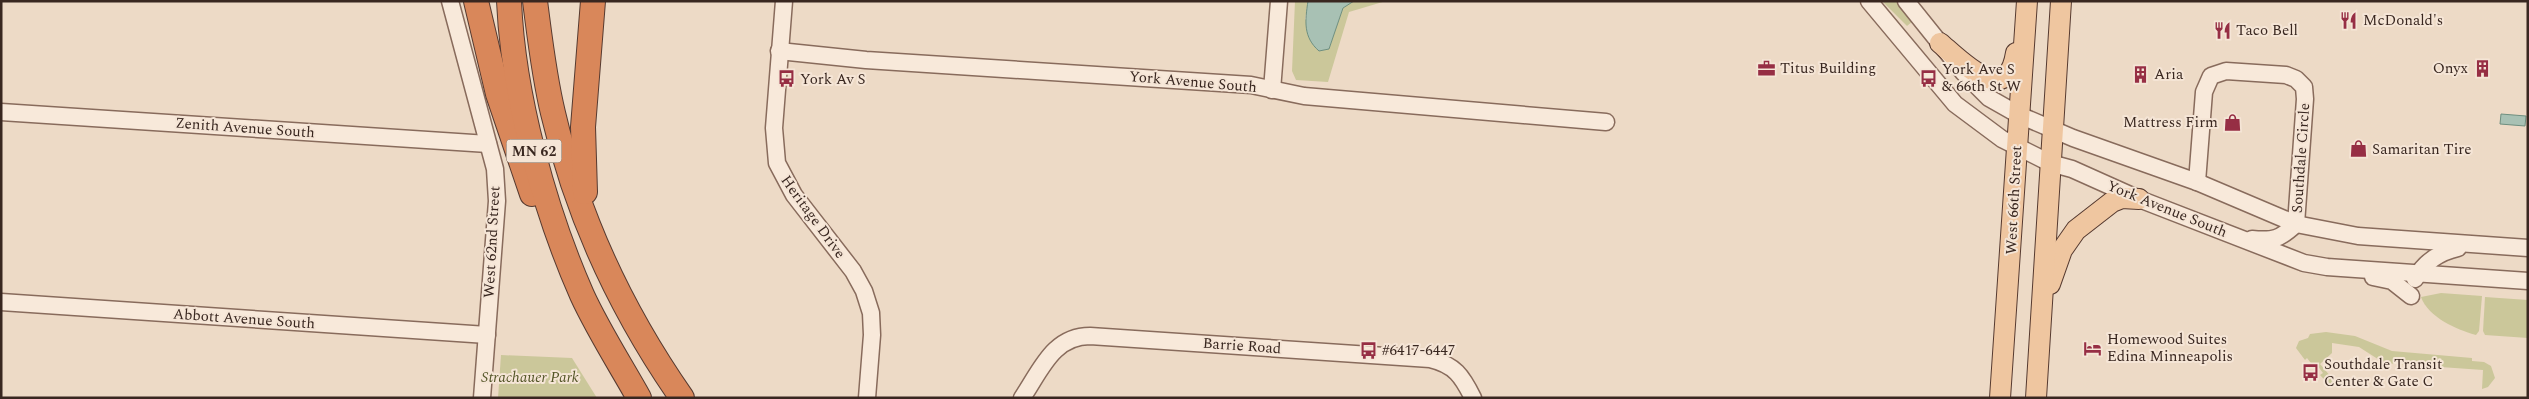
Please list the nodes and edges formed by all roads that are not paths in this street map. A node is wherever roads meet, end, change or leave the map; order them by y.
1 (450, 1) edge
2 (476, 1) edge
3 (509, 1) edge
4 (535, 1) edge
5 (594, 1) edge
6 (784, 1) edge
7 (1279, 1) edge
8 (1869, 1) edge
9 (1906, 1) edge
10 (2026, 1) edge
11 (2060, 1) edge
12 (1934, 36) junction
13 (780, 51) junction
14 (1272, 90) junction
15 (1, 112) edge
16 (2018, 115) junction
17 (1606, 122) dead end
18 (2053, 128) junction
19 (488, 144) junction
20 (2016, 147) junction
21 (2050, 163) junction
22 (2197, 182) junction
23 (2139, 199) junction
24 (585, 216) junction
25 (2296, 224) junction
26 (2238, 238) junction
27 (2470, 245) junction
28 (2528, 248) edge
29 (2325, 266) junction
30 (2418, 273) junction
31 (2528, 281) edge
32 (582, 295) junction
33 (1, 302) edge
34 (2042, 309) junction
35 (487, 335) junction
36 (482, 398) edge
37 (639, 398) edge
38 (682, 398) edge
39 (867, 398) edge
40 (1022, 398) edge
41 (1473, 398) edge
42 (2000, 398) edge
43 (2036, 398) edge

1 - 19 street, West 62nd Street
2 - 32 highway
3 - 32 highway, MN 62
4 - 24 highway, MN 62
5 - 24 highway
6 - 13 street, Heritage Drive
7 - 14 street
8 - 20 street, York Avenue South
9 - 12 street
10 - 12 main road
10 - 16 main road, West 66th Street
11 - 18 main road
12 - 16 street
13 - 14 street, York Avenue South
13 - 39 street, Heritage Drive
14 - 17 street, York Avenue South
15 - 19 street, Zenith Avenue South
16 - 18 street
16 - 20 main road, West 66th Street
18 - 21 main road
18 - 22 street
19 - 35 street, West 62nd Street
20 - 21 street, York Avenue South
20 - 42 main road, West 66th Street
21 - 23 street, York Avenue South
21 - 34 main road
22 - 25 street
22 - 25 street, Southdale Circle
23 - 26 street, York Avenue South
23 - 34 main road
24 - 38 highway, MN 62
25 - 26 street
25 - 27 street
26 - 29 street, York Avenue South
27 - 28 street
27 - 30 street
29 - 30 street, York Avenue South
29 - 30 street
30 - 31 street, York Avenue South
32 - 37 highway, MN 62
33 - 35 street, Abbott Avenue South
34 - 43 main road
35 - 36 street, West 62nd Street
40 - 41 street, Barrie Road

